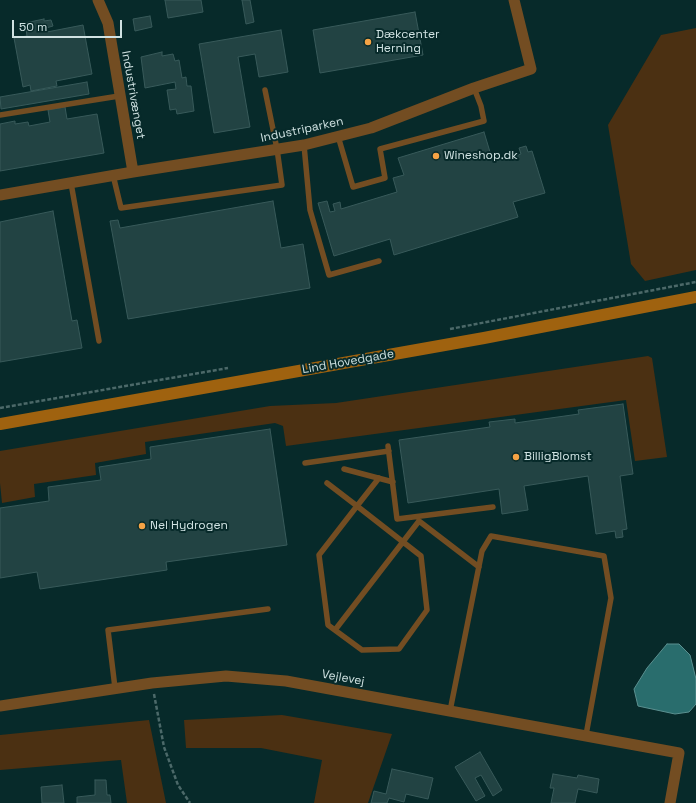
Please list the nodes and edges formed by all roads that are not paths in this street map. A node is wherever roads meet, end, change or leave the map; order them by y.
1 (98, 0) edge
2 (514, 0) edge
3 (474, 88) junction
4 (265, 90) dead end
5 (119, 96) junction
6 (0, 115) edge
7 (338, 136) junction
8 (304, 145) junction
9 (277, 149) junction
10 (133, 172) junction
11 (113, 176) junction
12 (71, 183) junction
13 (0, 195) edge
14 (379, 261) dead end
15 (696, 297) edge
16 (99, 341) dead end
17 (0, 424) edge
18 (305, 463) dead end
19 (344, 469) dead end
20 (379, 478) junction
21 (393, 482) junction
22 (327, 483) dead end
23 (357, 506) junction
24 (493, 507) dead end
25 (418, 519) junction
26 (403, 542) junction
27 (479, 567) junction
28 (268, 609) dead end
29 (335, 630) junction
30 (115, 688) junction
31 (0, 706) edge
32 (450, 711) junction
33 (586, 735) junction
34 (670, 803) edge

1 - 5 street, Industrivænget
2 - 3 street, Industriparken
3 - 7 street, Industriparken
3 - 7 lane
4 - 9 lane
5 - 6 lane
5 - 10 street, Industrivænget
7 - 8 street, Industriparken
8 - 9 street, Industriparken
8 - 14 lane
9 - 10 street, Industriparken
9 - 11 lane
10 - 11 street, Industriparken
11 - 12 street, Industriparken
12 - 13 street, Industriparken
12 - 16 lane
15 - 17 main road, Lind Hovedgade
18 - 21 lane
19 - 20 lane
20 - 21 lane
20 - 23 lane
21 - 25 lane
22 - 23 lane
23 - 26 lane
23 - 29 lane
24 - 25 lane
25 - 26 lane
25 - 27 lane
26 - 29 lane
26 - 29 lane
27 - 32 lane
27 - 33 lane
28 - 30 lane
30 - 31 street, Vejlevej
30 - 32 street, Vejlevej
32 - 33 street, Vejlevej
33 - 34 street, Vejlevej

